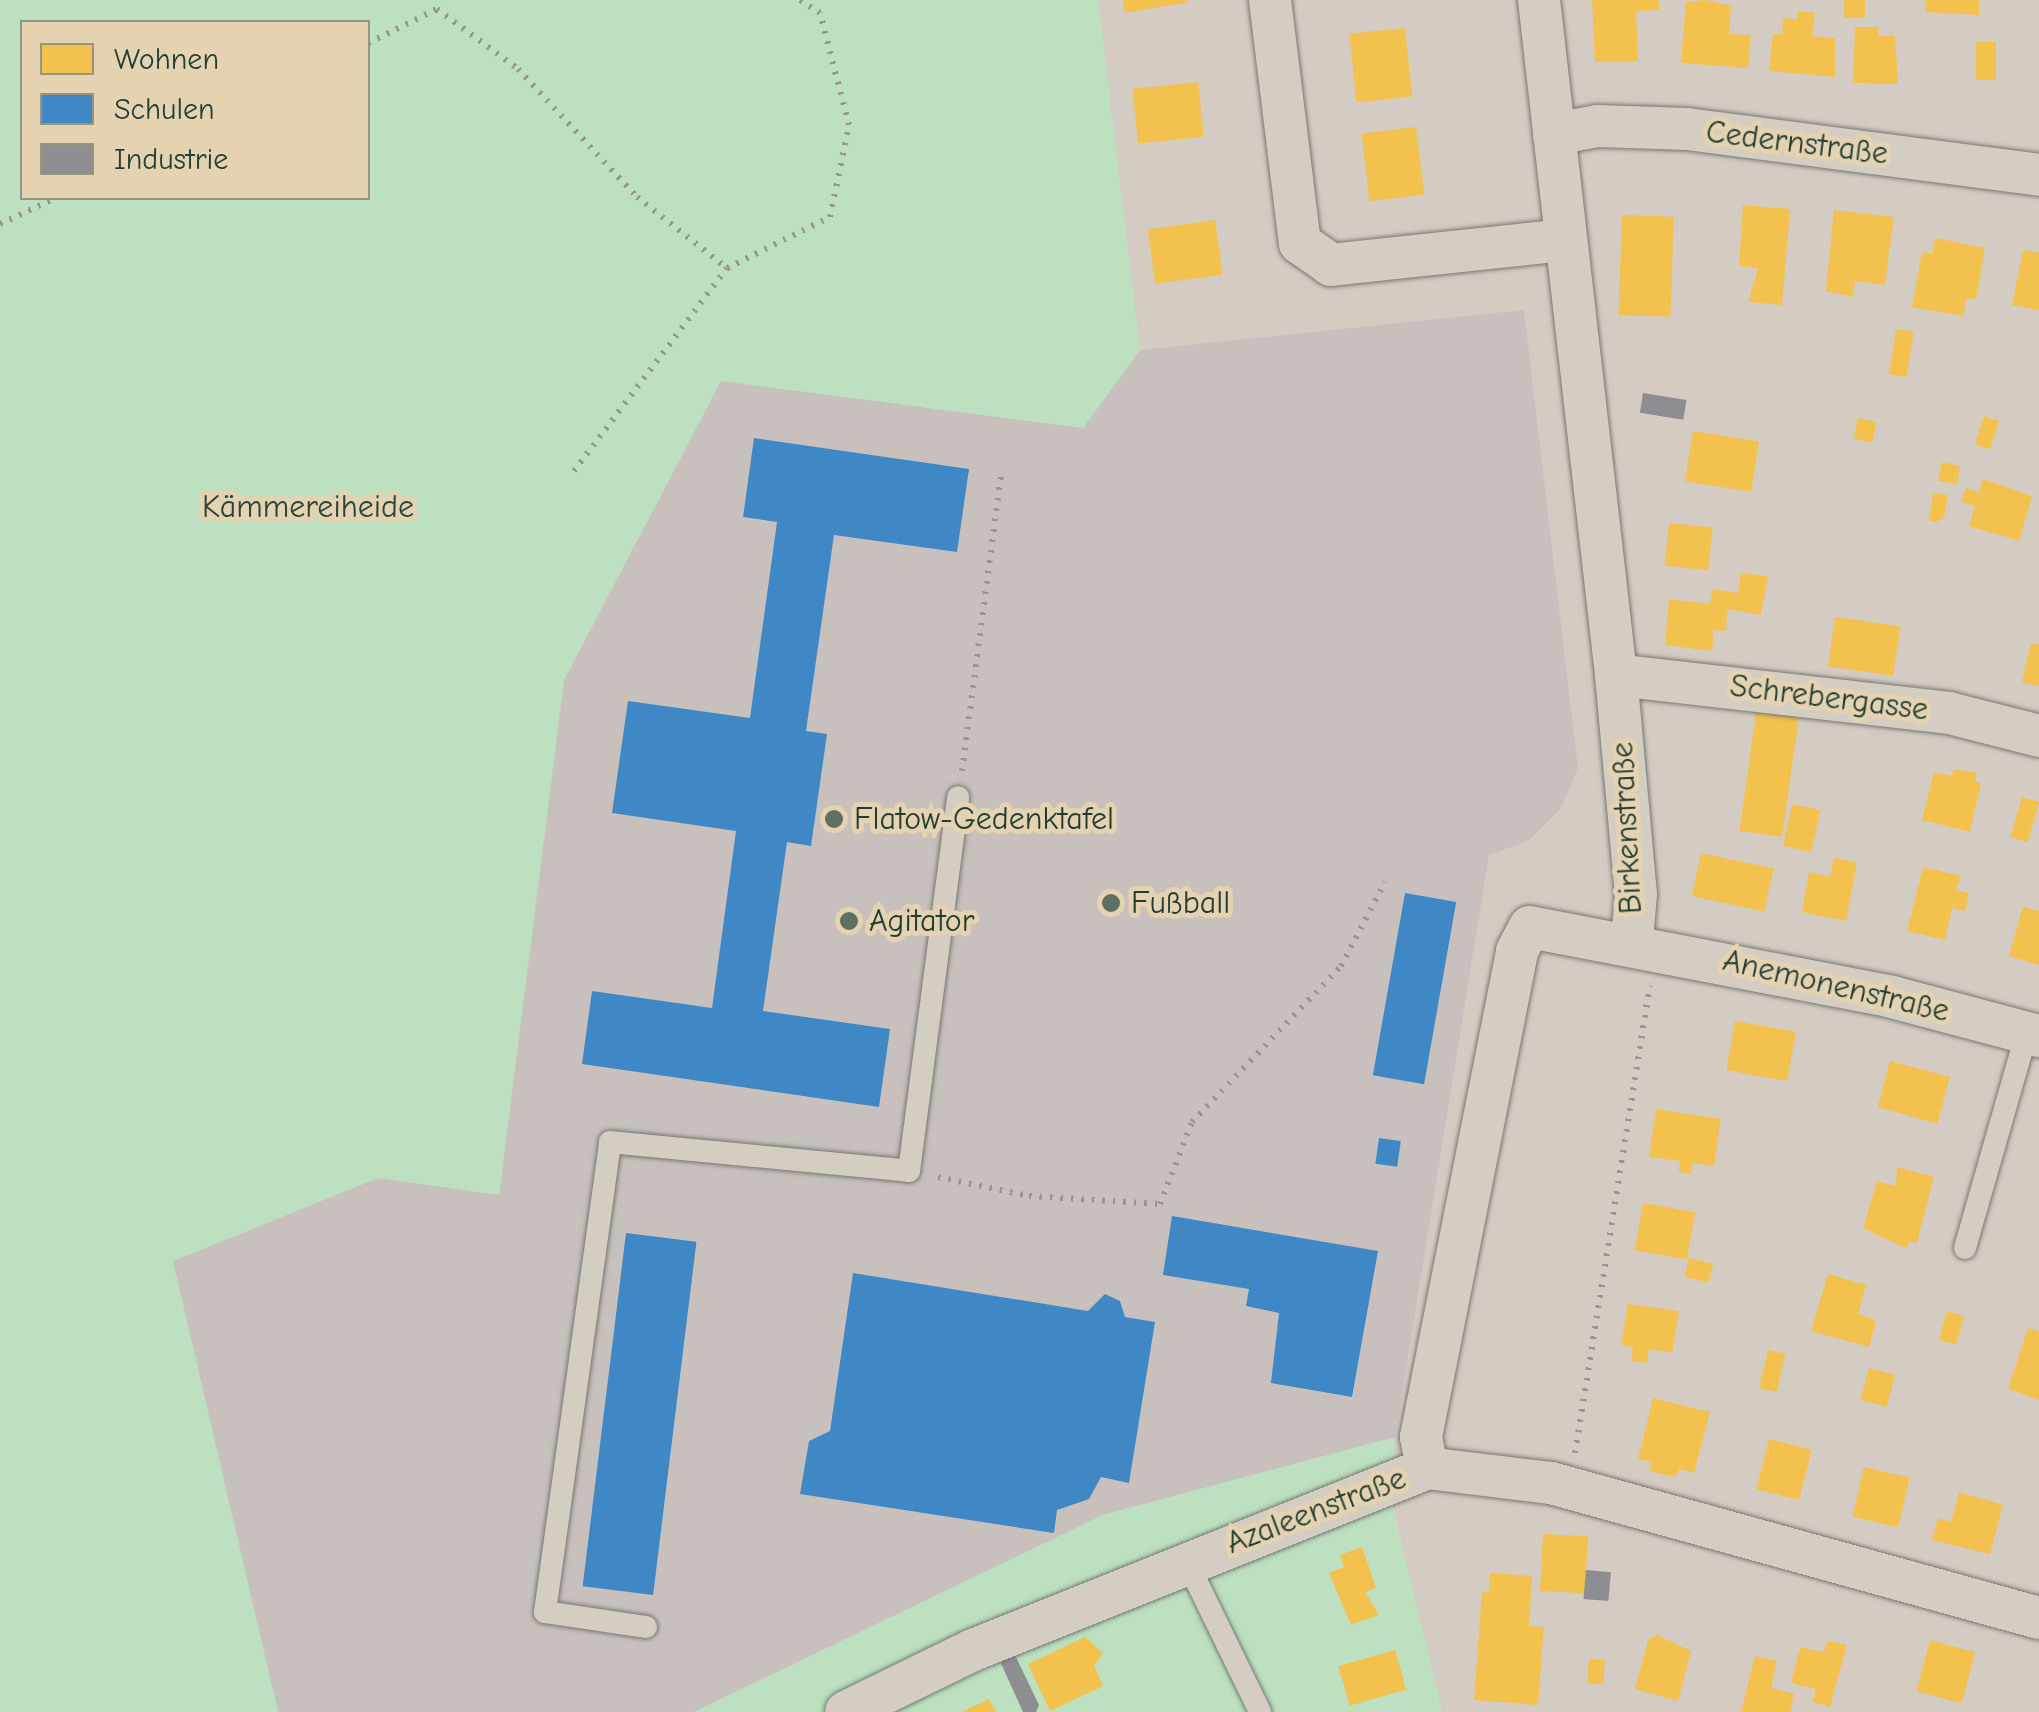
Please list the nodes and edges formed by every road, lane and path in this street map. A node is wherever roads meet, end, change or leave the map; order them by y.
1 (800, 0) edge
2 (1270, 0) edge
3 (1539, 0) edge
4 (370, 42) edge
5 (1554, 134) junction
6 (2039, 176) edge
7 (50, 200) edge
8 (0, 224) edge
9 (1564, 240) junction
10 (727, 268) junction
11 (574, 470) dead end
12 (1002, 472) dead end
13 (1616, 675) junction
14 (2039, 736) edge
15 (958, 797) joint
16 (1386, 882) dead end
17 (1644, 944) junction
18 (2033, 1034) edge
19 (909, 1171) junction
20 (1966, 1248) dead end
21 (1426, 1468) junction
22 (1570, 1488) junction
23 (1187, 1562) junction
24 (2039, 1618) edge
25 (646, 1627) dead end
26 (846, 1712) edge
27 (1260, 1712) edge

1 - 10 path
2 - 9 street
3 - 5 street, Birkenstraße
4 - 10 path
5 - 6 street, Cedernstraße
5 - 9 street, Birkenstraße
7 - 8 path
9 - 13 street, Birkenstraße
10 - 11 path
12 - 15 path
13 - 14 street, Schrebergasse
13 - 17 street, Birkenstraße
15 - 19 lane
16 - 19 path
17 - 18 street, Anemonenstraße
17 - 21 street, Birkenstraße
17 - 22 path
18 - 20 lane
19 - 25 lane
21 - 22 street, Azaleenstraße
21 - 23 street, Azaleenstraße
22 - 24 street, Azaleenstraße
23 - 26 street, Azaleenstraße
23 - 27 lane

